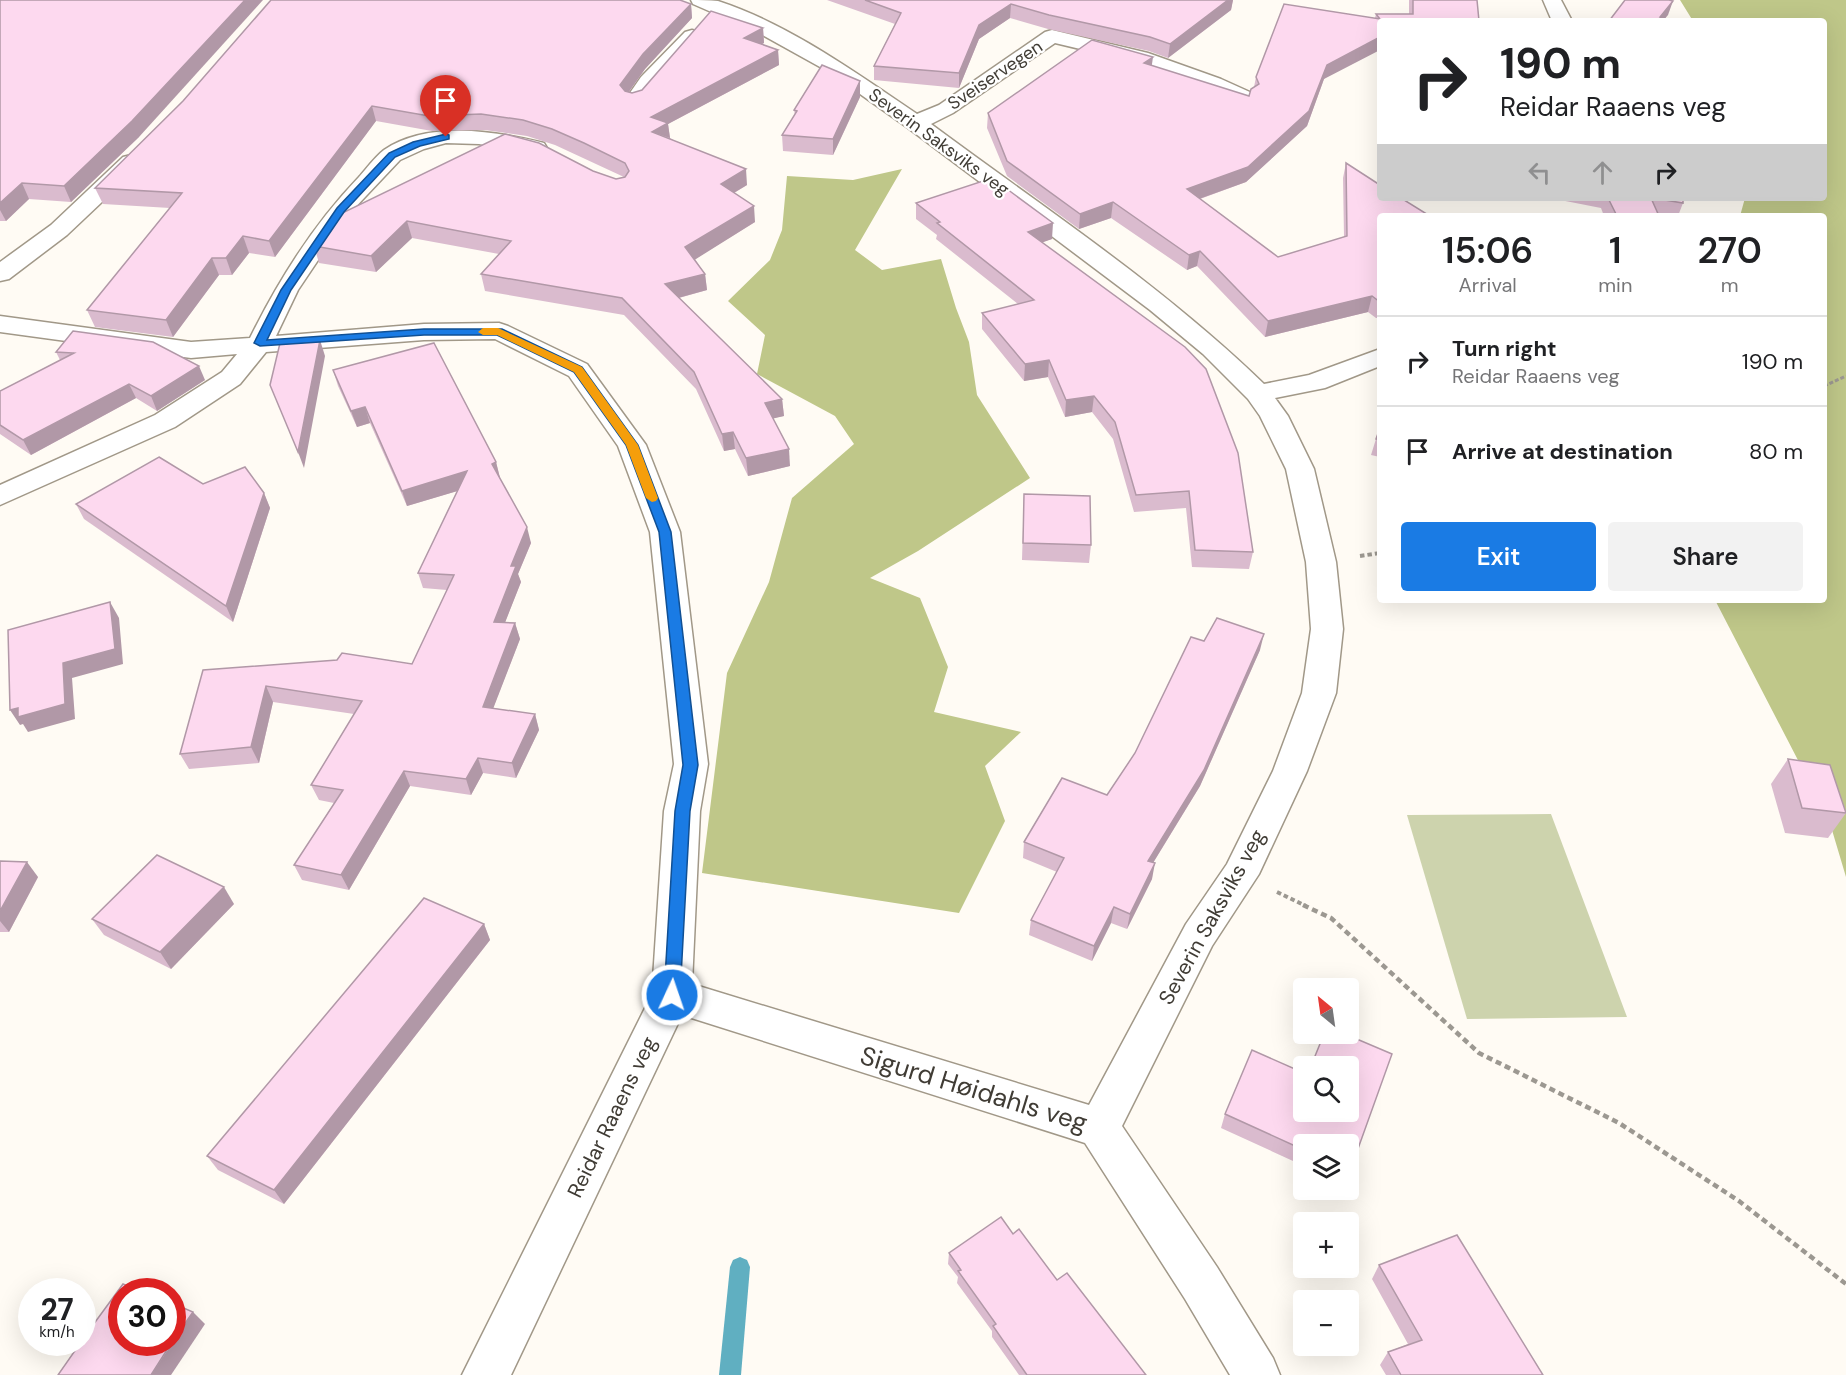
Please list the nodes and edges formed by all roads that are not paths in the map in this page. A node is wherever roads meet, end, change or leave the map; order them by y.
1 (1552, 0) edge
2 (708, 3) edge
3 (1561, 18) edge
4 (1245, 97) edge
5 (635, 100) edge
6 (916, 123) junction
7 (144, 150) edge
8 (558, 158) edge
9 (59, 230) junction
10 (83, 230) dead end
11 (0, 274) edge
12 (62, 319) dead end
13 (9, 325) edge
14 (260, 343) junction
15 (1377, 358) edge
16 (1257, 393) junction
17 (0, 496) edge
18 (672, 995) junction
19 (1099, 1128) junction
20 (486, 1375) edge
21 (1256, 1375) edge

1 - 3 street
2 - 5 street, Severin Saksviks veg
2 - 6 street, Severin Saksviks veg
4 - 6 street, Sveiservegen
6 - 16 street, Severin Saksviks veg
7 - 9 street
8 - 14 street
9 - 10 street
9 - 11 street
12 - 13 street
13 - 14 street, Reidar Raaens veg
14 - 17 street
14 - 18 street, Reidar Raaens veg
15 - 16 street
16 - 19 street, Severin Saksviks veg
18 - 19 street, Sigurd Høidahls veg
18 - 20 street, Reidar Raaens veg
19 - 21 street, Sigurd Høidahls veg

